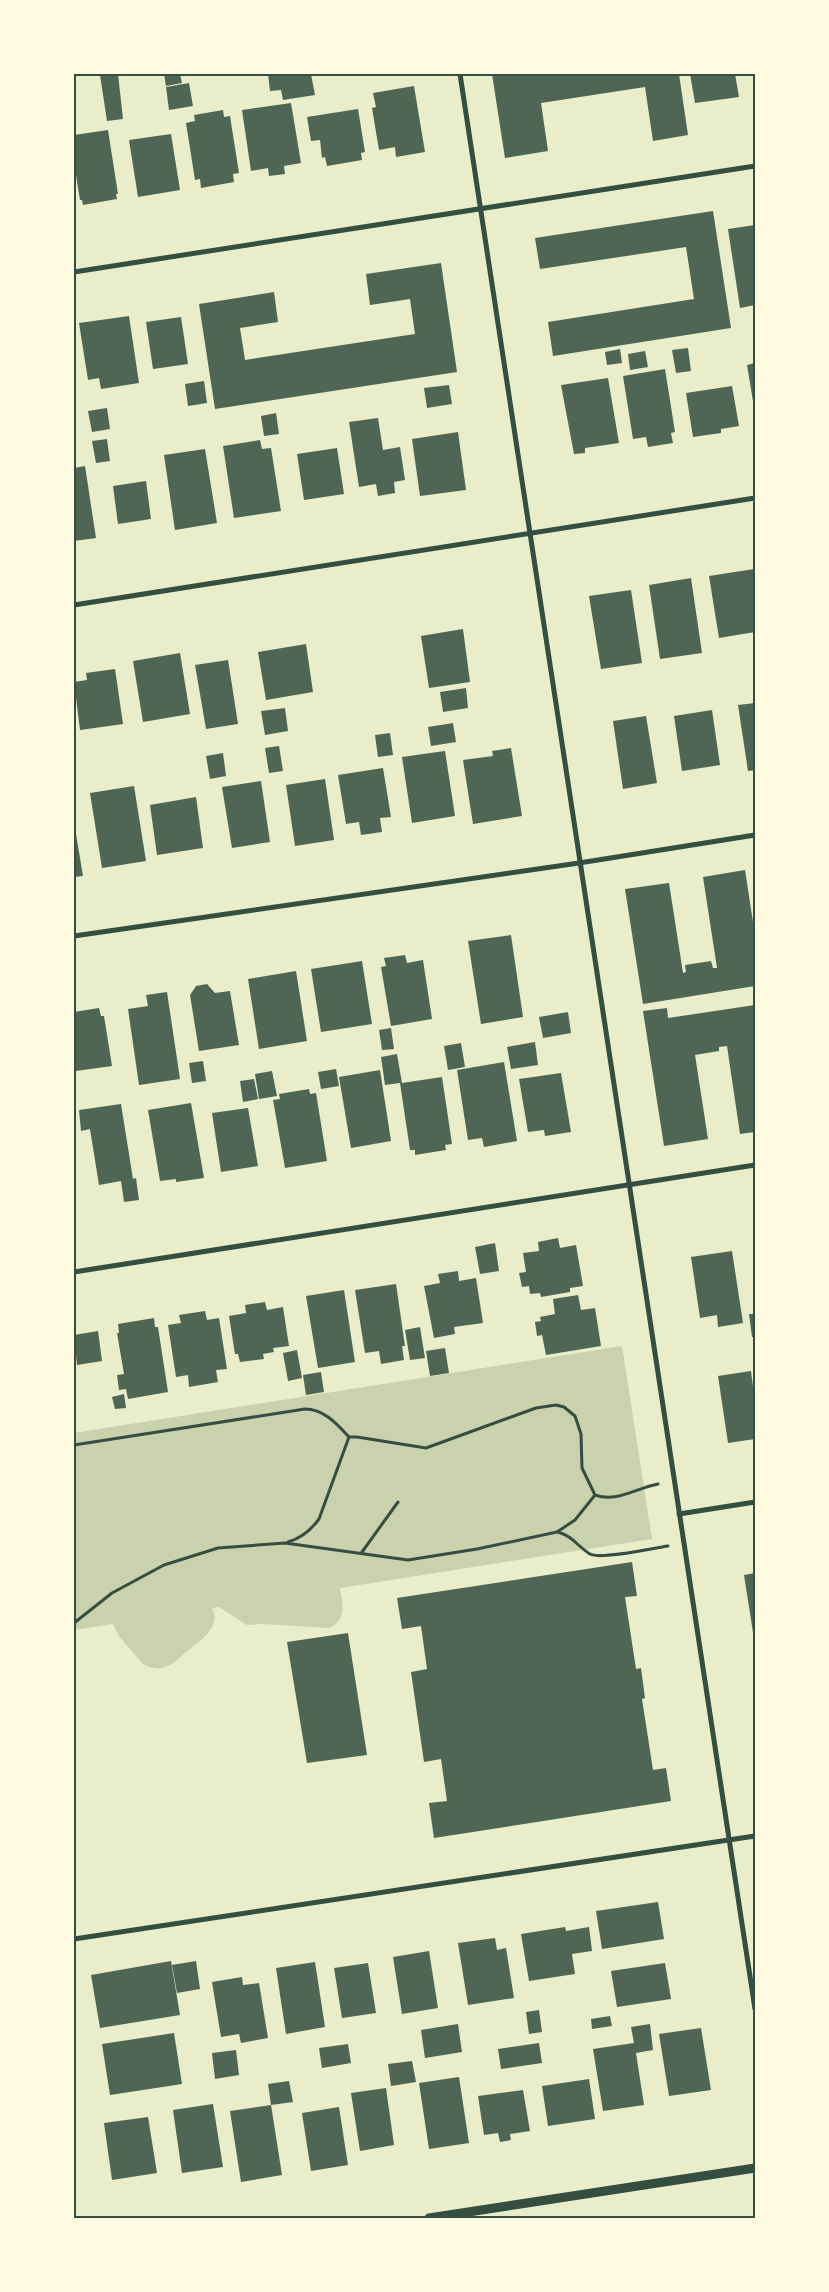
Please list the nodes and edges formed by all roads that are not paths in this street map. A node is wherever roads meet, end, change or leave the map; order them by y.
1 (460, 74) edge
2 (755, 166) edge
3 (481, 209) junction
4 (74, 272) edge
5 (755, 498) edge
6 (531, 532) junction
7 (74, 605) edge
8 (755, 835) edge
9 (579, 862) junction
10 (74, 936) edge
11 (755, 1164) edge
12 (629, 1183) junction
13 (74, 1272) edge
14 (755, 1502) edge
15 (679, 1514) junction
16 (755, 1836) edge
17 (729, 1840) junction
18 (74, 1939) edge
19 (755, 2009) edge
20 (755, 2168) edge
21 (429, 2218) edge

1 - 3 street
2 - 3 street
3 - 4 street
3 - 6 street
5 - 6 street
6 - 7 street
6 - 9 street
8 - 9 street
9 - 10 street
9 - 12 street
11 - 12 street
12 - 13 street
12 - 15 street
14 - 15 street
15 - 17 street
16 - 17 street
17 - 18 street
17 - 19 street
20 - 21 street

